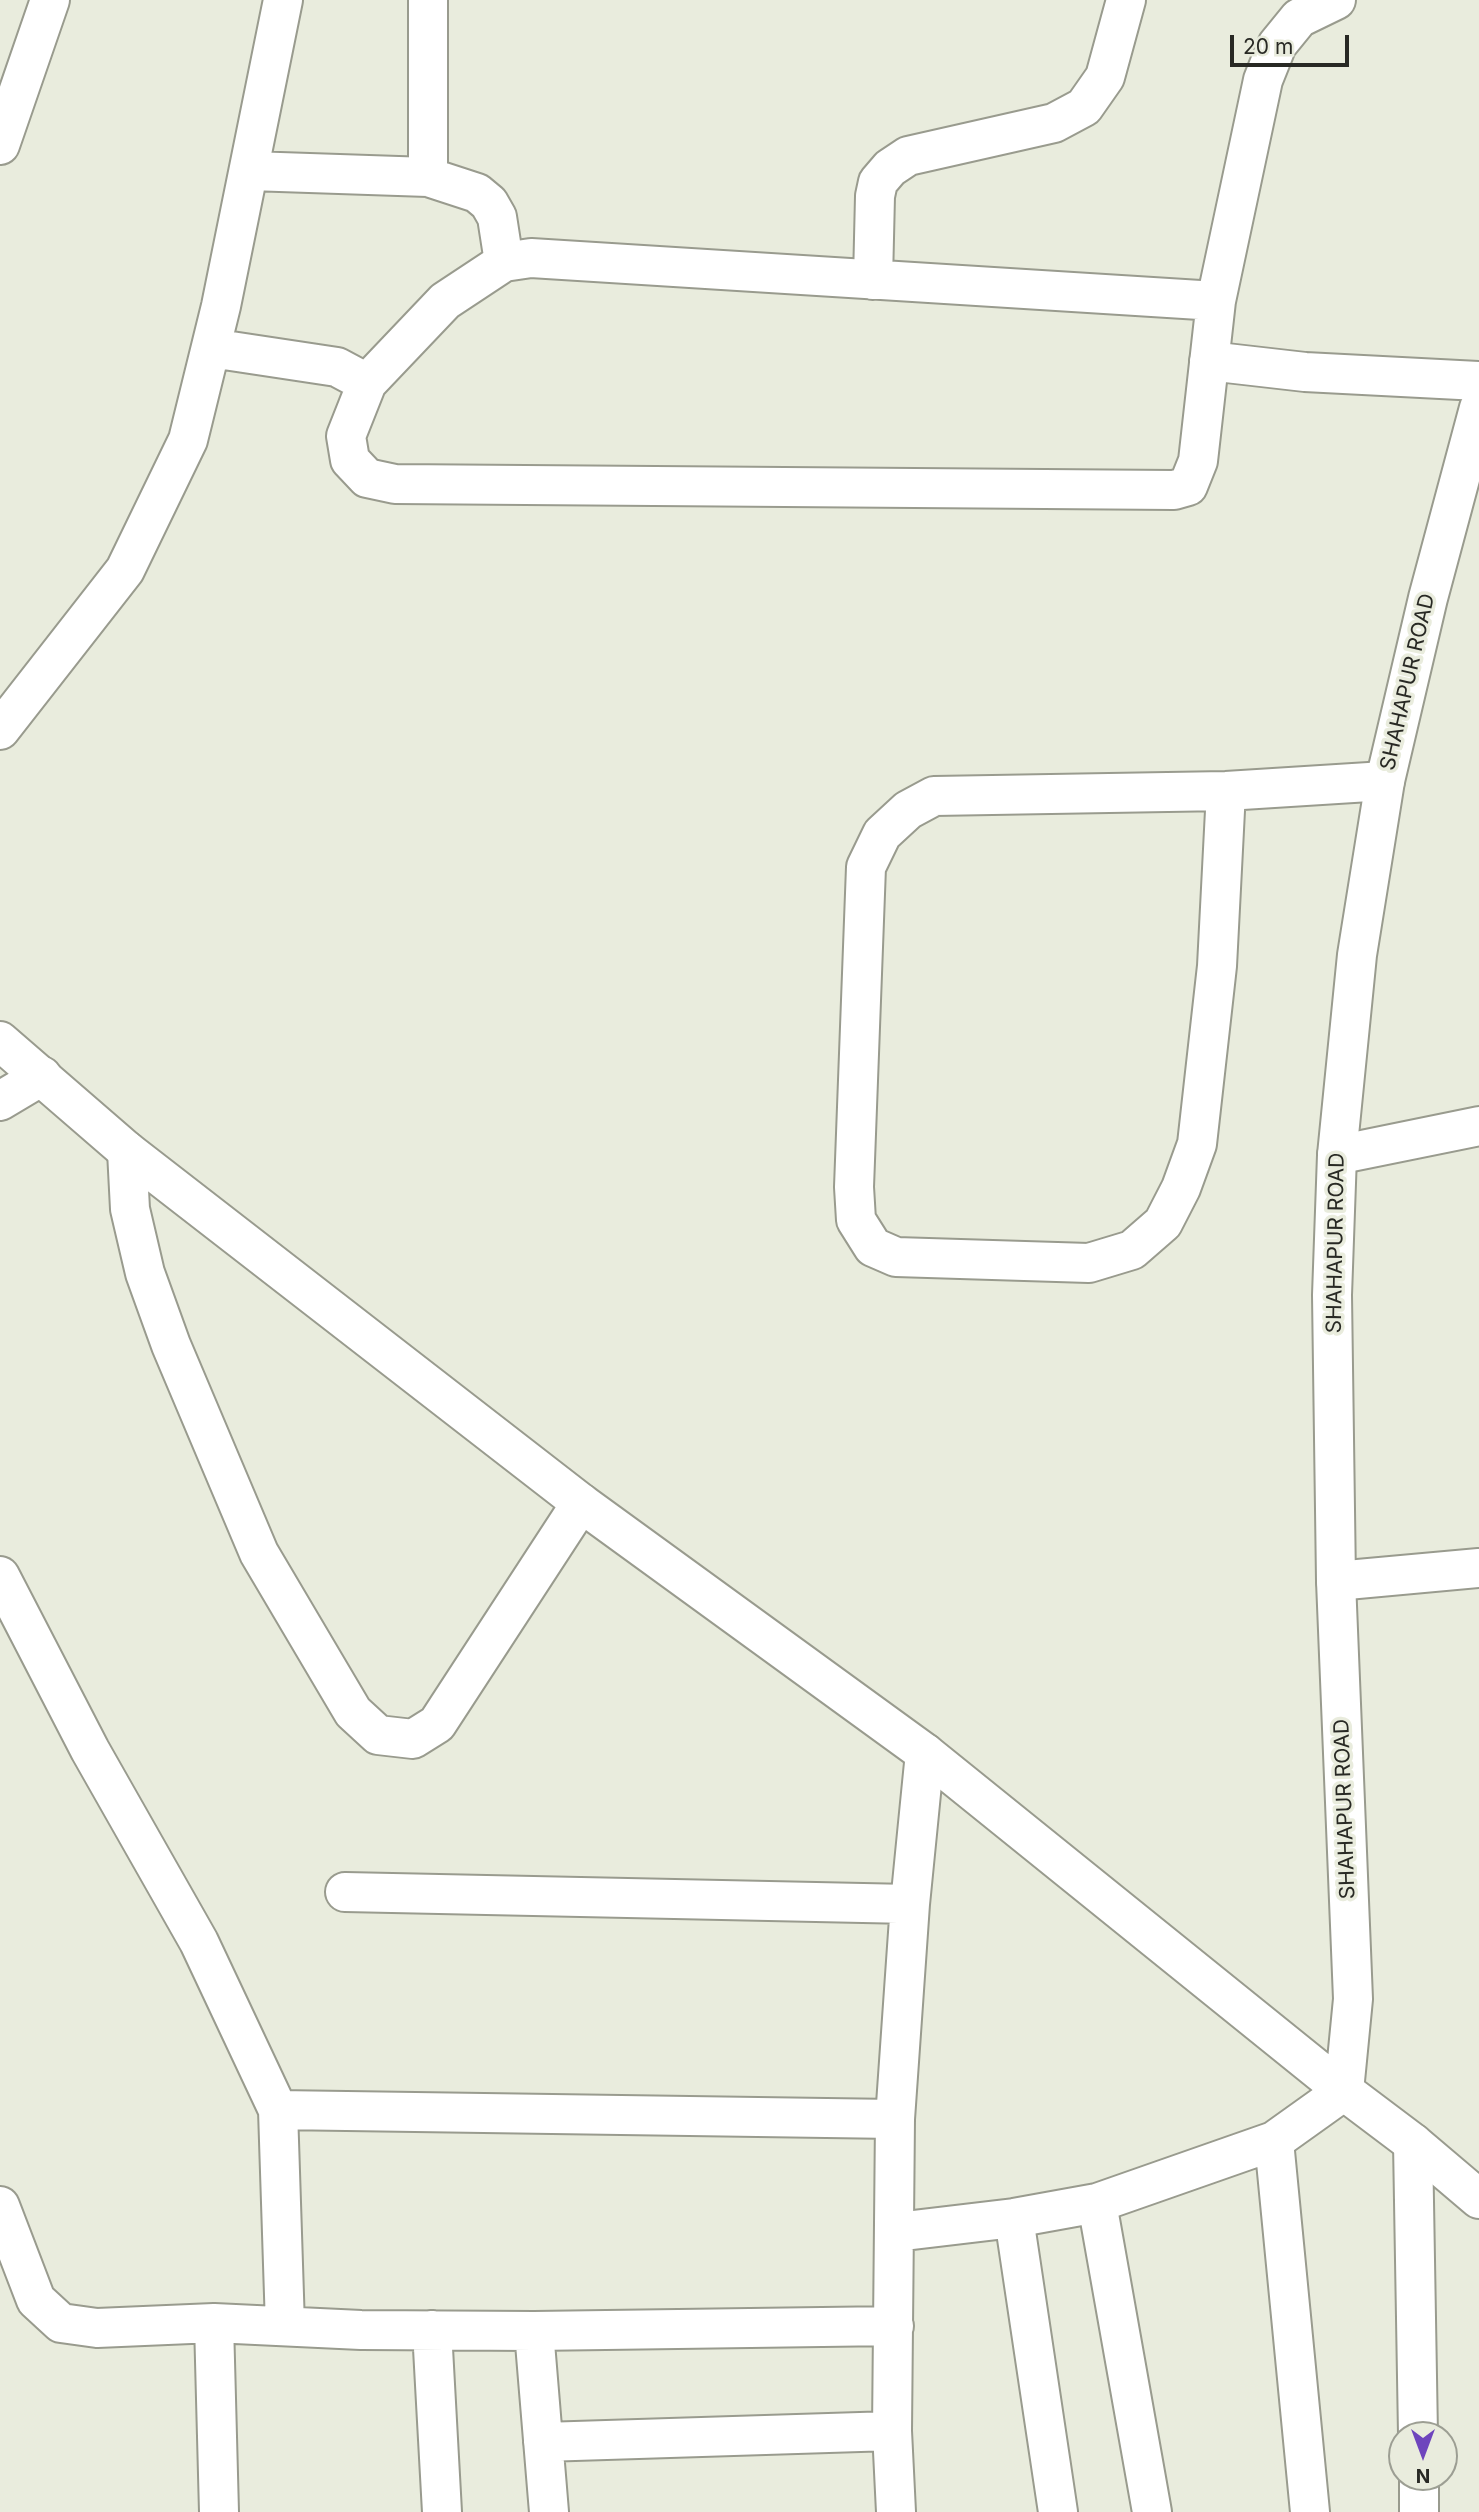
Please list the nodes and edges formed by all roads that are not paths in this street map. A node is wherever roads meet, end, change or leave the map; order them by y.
1 (50, 0) edge
2 (283, 0) edge
3 (428, 0) edge
4 (1336, 0) edge
5 (1122, 1) edge
6 (0, 145) edge
7 (250, 171) junction
8 (428, 177) junction
9 (505, 262) junction
10 (873, 280) junction
11 (1216, 301) junction
12 (211, 348) junction
13 (1209, 361) junction
14 (1479, 381) edge
15 (367, 383) junction
16 (1479, 408) edge
17 (0, 730) edge
18 (1385, 781) junction
19 (1226, 791) junction
20 (0, 1041) edge
21 (42, 1076) junction
22 (0, 1101) edge
23 (1479, 1126) edge
24 (127, 1151) junction
25 (1337, 1155) junction
26 (581, 1503) junction
27 (1479, 1568) edge
28 (0, 1576) edge
29 (1336, 1581) junction
30 (925, 1753) junction
31 (345, 1892) dead end
32 (910, 1904) junction
33 (1344, 2091) junction
34 (278, 2110) junction
35 (895, 2119) junction
36 (1274, 2141) junction
37 (1413, 2143) junction
38 (1479, 2199) edge
39 (1097, 2203) junction
40 (0, 2206) edge
41 (1014, 2218) junction
42 (896, 2232) junction
43 (214, 2323) junction
44 (285, 2326) junction
45 (894, 2326) junction
46 (432, 2330) junction
47 (534, 2331) junction
48 (1418, 2421) edge
49 (892, 2431) junction
50 (543, 2442) junction
51 (1419, 2491) edge
52 (219, 2512) edge
53 (442, 2512) edge
54 (549, 2512) edge
55 (896, 2512) edge
56 (1058, 2512) edge
57 (1152, 2512) edge
58 (1310, 2512) edge
59 (1419, 2512) edge

1 - 6 street
2 - 7 street
3 - 8 street
4 - 11 street
5 - 10 street
7 - 8 street
7 - 12 street
8 - 9 street
9 - 10 street
9 - 15 street
10 - 11 street
11 - 13 street
12 - 15 street
12 - 17 street
13 - 14 street
13 - 15 street
16 - 18 street, SHAHAPUR ROAD
18 - 19 street
18 - 25 street, SHAHAPUR ROAD
19 - 19 street
20 - 21 street
21 - 22 street
21 - 24 street
23 - 25 street
24 - 26 street
24 - 26 street
25 - 29 street, SHAHAPUR ROAD
26 - 30 street
27 - 29 street
28 - 34 street
29 - 33 street, SHAHAPUR ROAD
30 - 32 street
30 - 33 street
31 - 32 street
32 - 35 street
33 - 36 street
33 - 37 street
34 - 35 street
34 - 44 street
35 - 42 street
36 - 39 street
36 - 58 street
37 - 38 street
37 - 48 street
39 - 41 street
39 - 57 street
40 - 43 street
41 - 42 street
41 - 56 street
42 - 45 street
43 - 44 street
43 - 52 street
44 - 46 street
45 - 47 street
45 - 49 street
46 - 47 street
46 - 53 street
47 - 50 street
49 - 50 street
49 - 55 street
50 - 54 street
51 - 59 street

